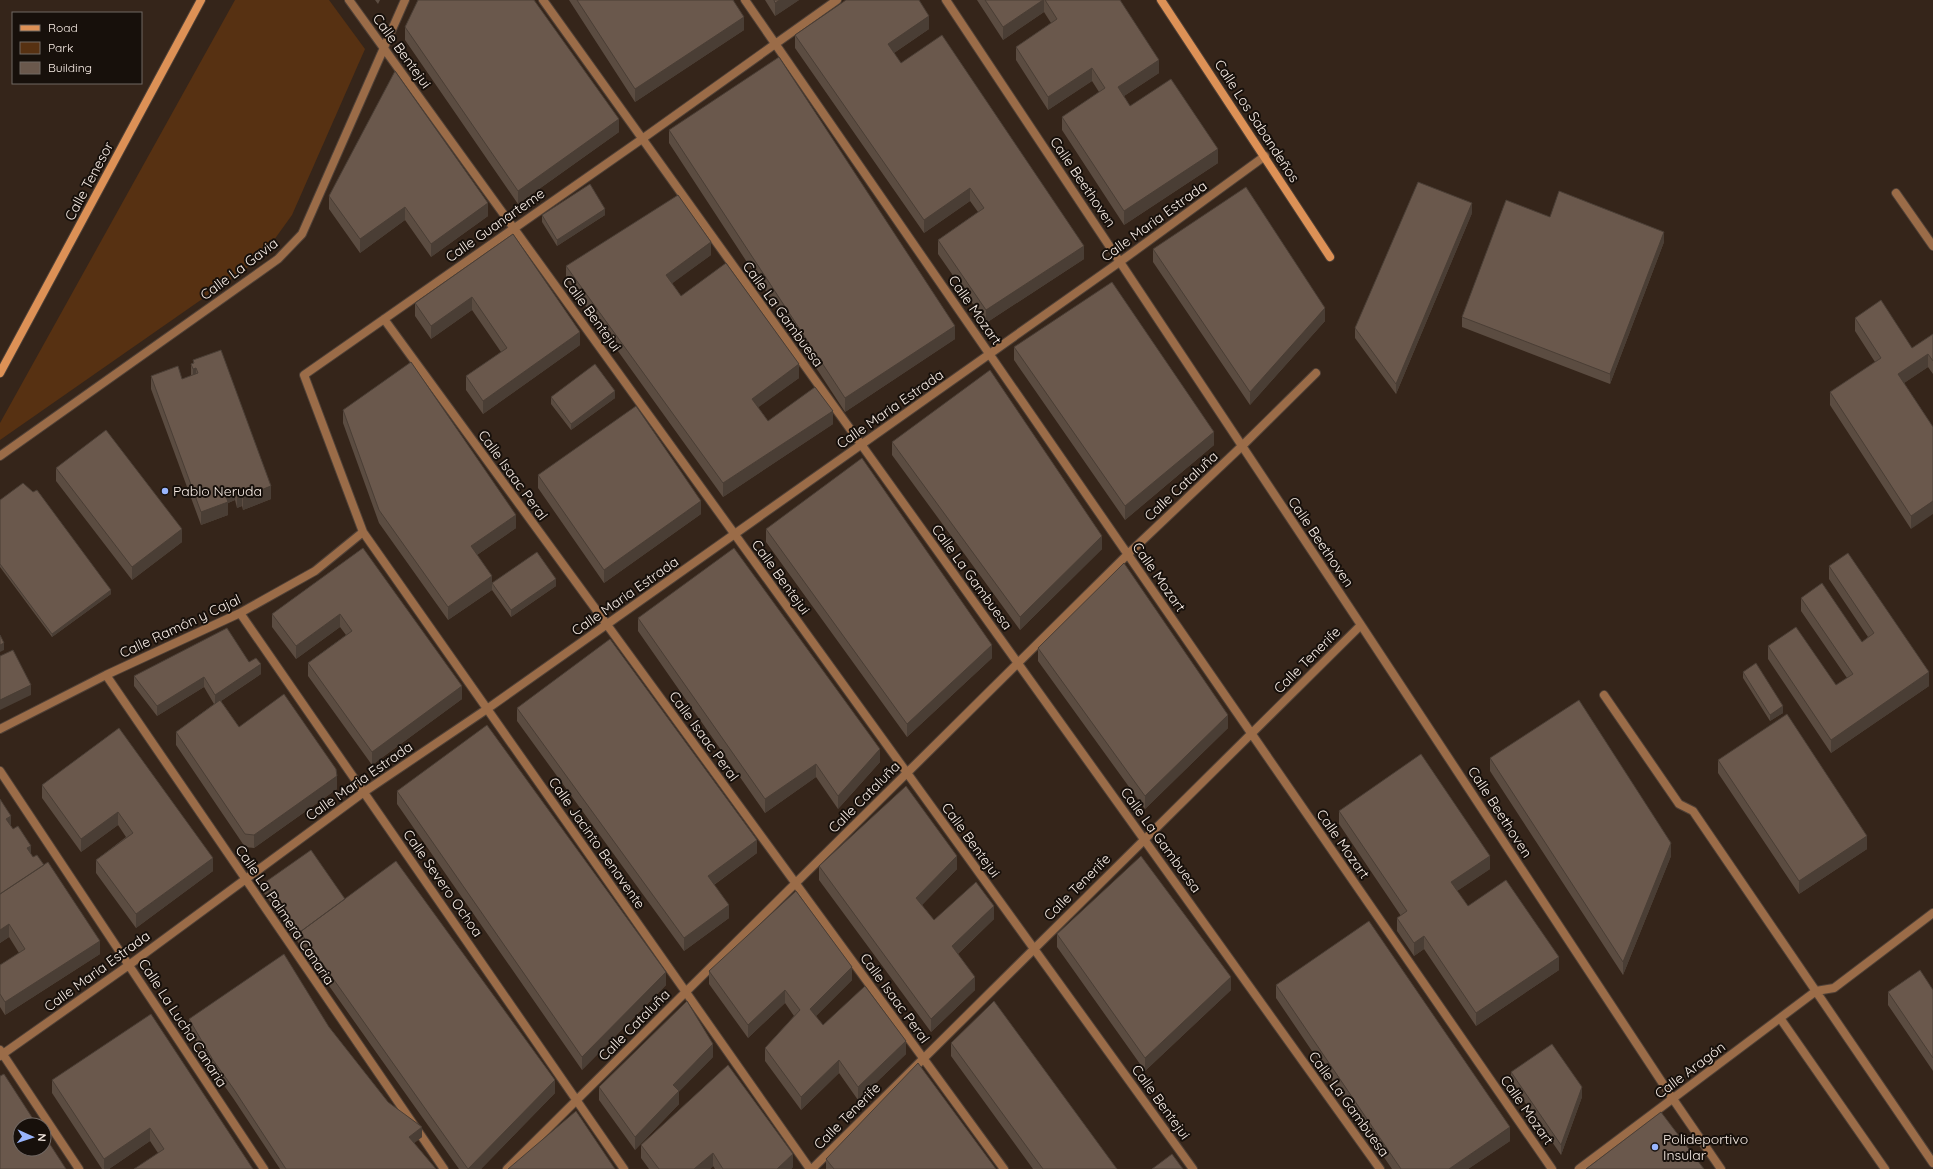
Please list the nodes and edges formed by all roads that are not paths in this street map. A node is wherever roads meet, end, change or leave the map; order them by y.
1 (201, 0) edge
2 (349, 0) edge
3 (405, 0) edge
4 (543, 0) edge
5 (745, 0) edge
6 (837, 0) edge
7 (946, 0) edge
8 (1161, 0) edge
9 (775, 44) junction
10 (384, 48) junction
11 (642, 139) junction
12 (1265, 156) junction
13 (1896, 193) dead end
14 (513, 228) junction
15 (1933, 246) edge
16 (1330, 257) dead end
17 (1120, 261) junction
18 (384, 319) junction
19 (990, 354) junction
20 (0, 373) edge
21 (1316, 373) dead end
22 (861, 445) junction
23 (1242, 446) junction
24 (0, 456) edge
25 (363, 532) junction
26 (734, 534) junction
27 (1128, 554) junction
28 (240, 613) junction
29 (607, 625) junction
30 (1361, 625) junction
31 (1018, 663) junction
32 (106, 675) junction
33 (1604, 695) dead end
34 (488, 709) junction
35 (0, 728) edge
36 (1251, 733) junction
37 (0, 771) edge
38 (907, 773) junction
39 (364, 792) junction
40 (1144, 839) junction
41 (245, 879) junction
42 (795, 883) junction
43 (1933, 913) edge
44 (1034, 949) junction
45 (129, 965) junction
46 (1816, 991) junction
47 (686, 992) junction
48 (1780, 1018) junction
49 (1, 1053) edge
50 (923, 1058) junction
51 (577, 1100) junction
52 (1673, 1100) junction
53 (1933, 1163) edge
54 (79, 1169) edge
55 (264, 1169) edge
56 (444, 1169) edge
57 (507, 1169) edge
58 (624, 1169) edge
59 (811, 1169) edge
60 (1004, 1169) edge
61 (1192, 1169) edge
62 (1380, 1169) edge
63 (1552, 1169) edge
64 (1579, 1169) edge
65 (1721, 1169) edge
66 (1886, 1169) edge

1 - 20 street, Calle Tenesor
2 - 10 street, Calle Bentejui
3 - 10 street, Calle La Gavia
4 - 11 street, Calle La Gambuesa
5 - 9 street, Calle Mozart
6 - 9 street, Calle Guanarteme
7 - 17 street, Calle Beethoven
8 - 12 street, Calle Los Sabandeños
9 - 11 street, Calle Guanarteme
9 - 19 street, Calle Mozart
10 - 14 street, Calle Bentejui
10 - 24 street, Calle La Gavia
11 - 14 street, Calle Guanarteme
11 - 22 street, Calle La Gambuesa
12 - 16 street, Calle Los Sabandeños
12 - 17 street, Calle Maria Estrada
13 - 15 street
14 - 18 street, Calle Guanarteme
14 - 26 street, Calle Bentejui
17 - 19 street, Calle Maria Estrada
17 - 23 street, Calle Beethoven
18 - 25 street, Calle Guanarteme
18 - 29 street, Calle Isaac Peral
19 - 22 street, Calle Maria Estrada
19 - 27 street, Calle Mozart
21 - 23 street, Calle Cataluña
22 - 26 street, Calle Maria Estrada
22 - 31 street, Calle La Gambuesa
23 - 27 street, Calle Cataluña
23 - 30 street, Calle Beethoven
25 - 28 street, Calle Ramón y Cajal
25 - 34 street, Calle Jacinto Benavente
26 - 29 street, Calle Maria Estrada
26 - 38 street, Calle Bentejui
27 - 31 street, Calle Cataluña
27 - 36 street, Calle Mozart
28 - 32 street, Calle Ramón y Cajal
28 - 39 street, Calle Severo Ochoa
29 - 34 street, Calle Maria Estrada
29 - 42 street, Calle Isaac Peral
30 - 36 street, Calle Tenerife
30 - 52 street, Calle Beethoven
31 - 38 street, Calle Cataluña
31 - 40 street, Calle La Gambuesa
32 - 35 street, Calle Ramón y Cajal
32 - 41 street, Calle La Palmera Canaria
33 - 46 street
34 - 39 street, Calle Maria Estrada
34 - 47 street, Calle Jacinto Benavente
36 - 40 street, Calle Tenerife
36 - 63 street, Calle Mozart
37 - 45 street, Calle La Lucha Canaria
38 - 42 street, Calle Cataluña
38 - 44 street, Calle Bentejui
39 - 41 street, Calle Maria Estrada
39 - 51 street, Calle Severo Ochoa
40 - 44 street, Calle Tenerife
40 - 62 street, Calle La Gambuesa
41 - 45 street, Calle Maria Estrada
41 - 56 street, Calle La Palmera Canaria
42 - 47 street, Calle Cataluña
42 - 50 street, Calle Isaac Peral
43 - 46 street
44 - 50 street, Calle Tenerife
44 - 61 street, Calle Bentejui
45 - 49 street, Calle Maria Estrada
45 - 55 street, Calle La Lucha Canaria
46 - 48 street, Calle Aragón
46 - 53 street
47 - 51 street, Calle Cataluña
47 - 59 street, Calle Jacinto Benavente
48 - 52 street, Calle Aragón
48 - 66 street
49 - 54 street
50 - 59 street, Calle Tenerife
50 - 60 street, Calle Isaac Peral
51 - 57 street, Calle Cataluña
51 - 58 street, Calle Severo Ochoa
52 - 64 street, Calle Aragón
52 - 65 street

